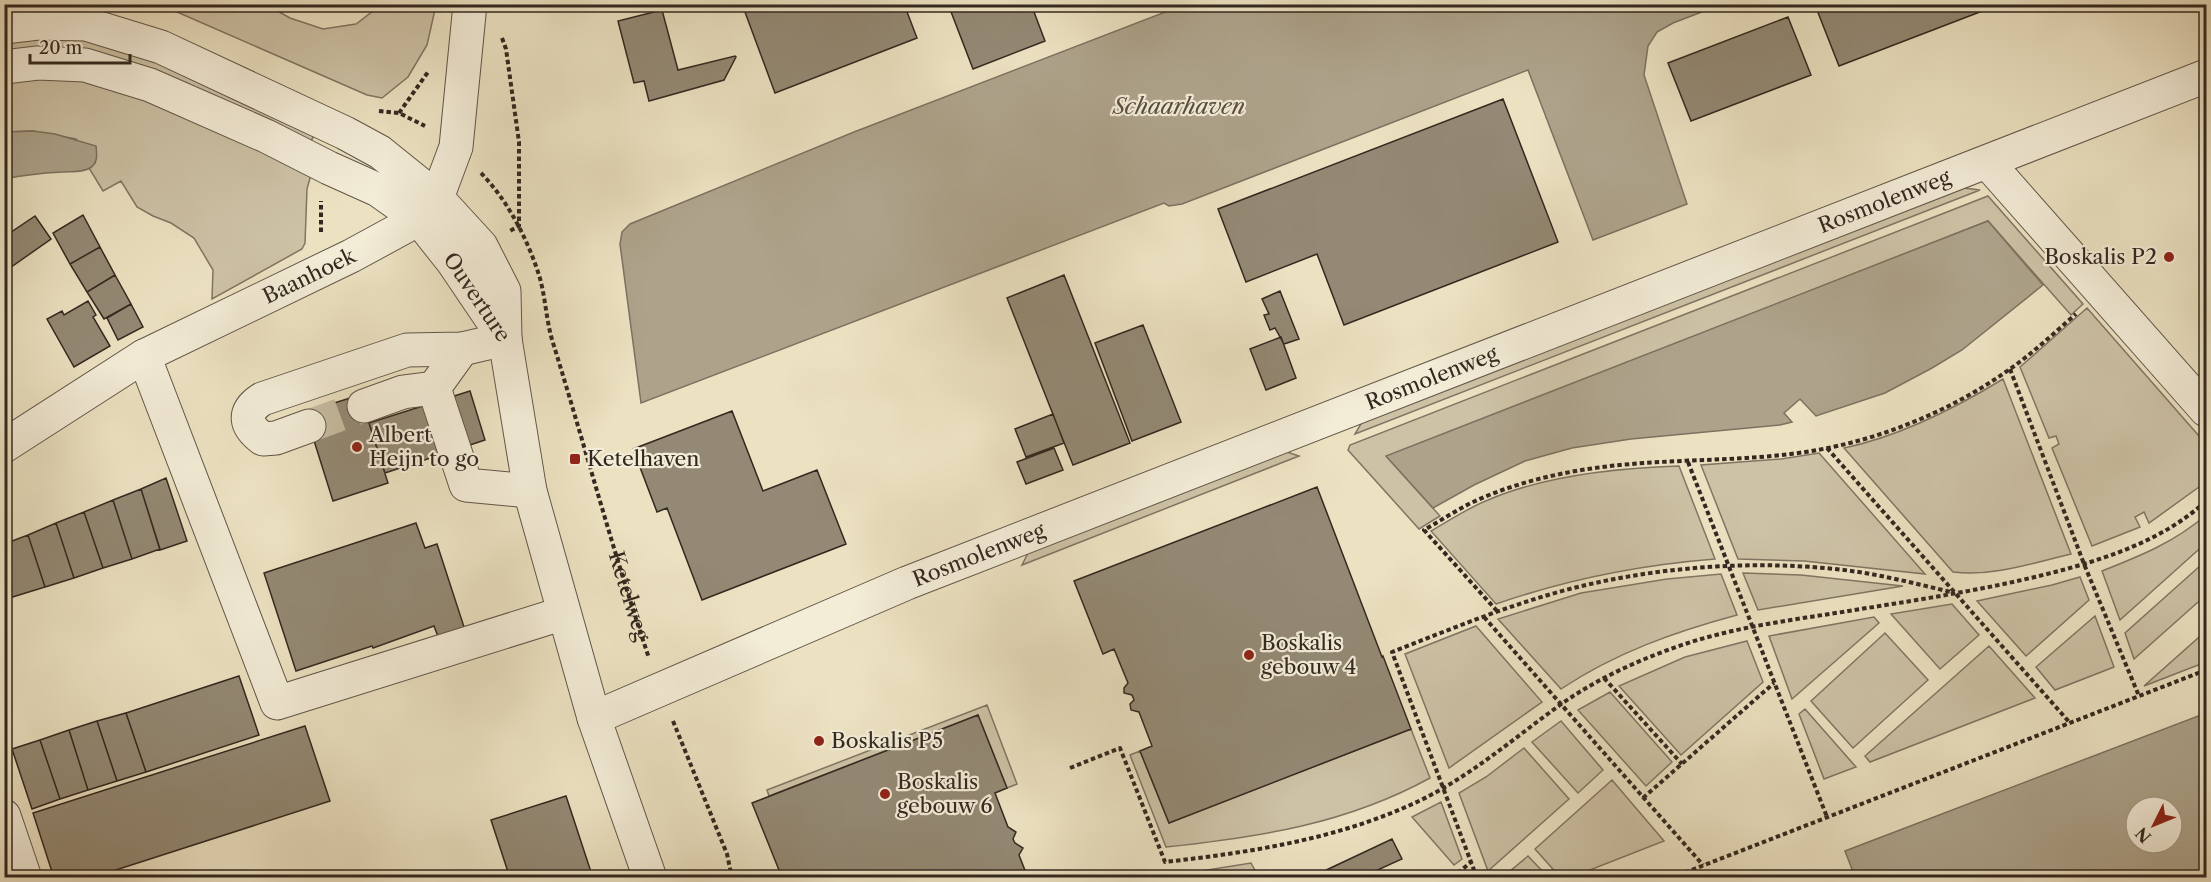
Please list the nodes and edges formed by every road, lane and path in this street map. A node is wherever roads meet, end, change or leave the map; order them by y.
1 (470, 4) edge
2 (4, 27) edge
3 (498, 31) dead end
4 (4, 67) edge
5 (2206, 76) edge
6 (456, 147) junction
7 (1988, 163) junction
8 (428, 209) junction
9 (519, 226) junction
10 (2076, 314) dead end
11 (505, 339) junction
12 (462, 349) junction
13 (144, 356) junction
14 (2010, 369) junction
15 (434, 388) junction
16 (364, 406) tunnel mouth
17 (2206, 410) edge
18 (309, 426) tunnel mouth
19 (4, 446) edge
20 (1827, 448) junction
21 (1688, 462) junction
22 (530, 491) junction
23 (2206, 501) edge
24 (2084, 564) junction
25 (1729, 567) junction
26 (1955, 593) junction
27 (1497, 611) junction
28 (564, 613) junction
29 (1484, 617) junction
30 (1751, 626) junction
31 (2206, 670) edge
32 (1604, 678) junction
33 (1774, 683) junction
34 (660, 691) junction
35 (2139, 696) junction
36 (1561, 704) junction
37 (594, 718) junction
38 (2070, 723) junction
39 (1682, 764) junction
40 (1070, 768) dead end
41 (1443, 788) junction
42 (1643, 798) junction
43 (4, 816) edge
44 (1827, 817) junction
45 (1471, 862) junction
46 (1703, 865) junction
47 (25, 878) edge
48 (650, 878) edge
49 (732, 878) edge
50 (1452, 878) edge
51 (1477, 878) edge
52 (1671, 878) edge

1 - 6 street
2 - 8 street, Ouverture
3 - 9 path
4 - 8 street, Ouverture
5 - 7 street, Rosmolenweg
6 - 8 street
6 - 9 path
7 - 17 street
7 - 34 street, Rosmolenweg
8 - 11 street, Ouverture
8 - 13 street, Baanhoek
9 - 34 path, Ketelweg
10 - 14 path
11 - 12 street
11 - 22 street
12 - 15 street
12 - 18 street
13 - 19 street, Baanhoek
13 - 28 street
14 - 20 path
14 - 24 path
15 - 16 street
15 - 22 street
20 - 21 path
20 - 26 path
21 - 25 path
21 - 27 path
22 - 28 street
23 - 24 path
24 - 26 path
24 - 35 path
25 - 26 path
25 - 27 path
25 - 30 path
26 - 30 path
26 - 38 path
27 - 29 path
28 - 37 street
29 - 36 path
29 - 41 path
30 - 32 path
30 - 33 path
31 - 35 path
32 - 36 path
32 - 39 path
33 - 39 path
33 - 44 path
34 - 37 street, Rosmolenweg
34 - 49 path, Ketelweg
35 - 38 path
36 - 41 path
36 - 42 path
37 - 48 street
38 - 44 path
39 - 42 path
40 - 41 path
41 - 45 path
42 - 46 path
43 - 47 street
44 - 46 path
45 - 50 path
45 - 51 path
46 - 52 path

